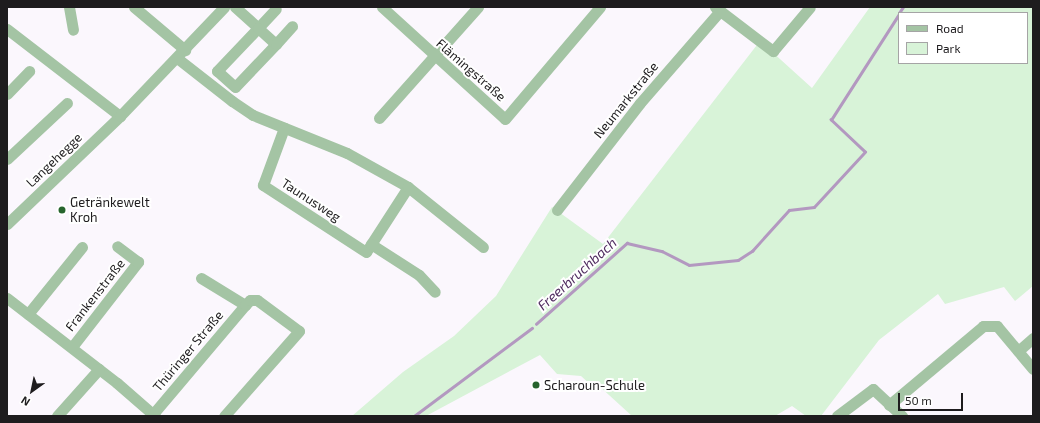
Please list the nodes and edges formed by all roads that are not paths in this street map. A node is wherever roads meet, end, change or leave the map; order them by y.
1 (70, 7) edge
2 (134, 7) edge
3 (224, 7) edge
4 (235, 7) edge
5 (382, 7) edge
6 (478, 7) edge
7 (600, 7) edge
8 (810, 7) edge
9 (276, 9) dead end
10 (717, 9) edge
11 (292, 26) dead end
12 (258, 28) junction
13 (7, 29) edge
14 (73, 30) dead end
15 (276, 44) junction
16 (185, 50) junction
17 (435, 57) junction
18 (177, 58) junction
19 (29, 71) dead end
20 (7, 94) edge
21 (67, 102) dead end
22 (120, 116) junction
23 (379, 118) dead end
24 (284, 128) junction
25 (7, 159) edge
26 (408, 187) junction
27 (557, 210) dead end
28 (7, 224) edge
29 (371, 244) junction
30 (117, 246) dead end
31 (82, 247) dead end
32 (483, 247) dead end
33 (201, 278) dead end
34 (435, 292) dead end
35 (7, 298) edge
36 (245, 305) junction
37 (28, 314) junction
38 (1033, 338) edge
39 (72, 347) junction
40 (1018, 351) junction
41 (99, 369) junction
42 (1033, 369) edge
43 (889, 405) junction
44 (154, 415) edge
45 (57, 416) edge
46 (224, 416) edge
47 (837, 416) edge
48 (902, 416) edge

1 - 14 street
2 - 16 street
3 - 16 street, Langehegge
4 - 12 street
5 - 17 street, Flämingstraße
6 - 17 street
7 - 17 street, Flämingstraße
8 - 10 street
9 - 12 street
10 - 27 street, Neumarkstraße
11 - 15 street
12 - 15 street
12 - 15 street
13 - 22 street
16 - 18 street, Langehegge
17 - 23 street
18 - 22 street, Langehegge
18 - 24 street
19 - 20 street
21 - 25 street
22 - 28 street, Langehegge
24 - 26 street
24 - 29 street, Taunusweg
26 - 29 street
26 - 32 street
29 - 34 street
30 - 39 street, Frankenstraße
31 - 37 street
33 - 36 street, Thüringer Straße
35 - 37 street, Frankenstraße
36 - 44 street, Thüringer Straße
36 - 46 street
37 - 39 street, Frankenstraße
38 - 40 street
39 - 41 street, Frankenstraße
40 - 42 street
40 - 43 street
41 - 44 street, Frankenstraße
41 - 45 street
43 - 47 street
43 - 48 street

